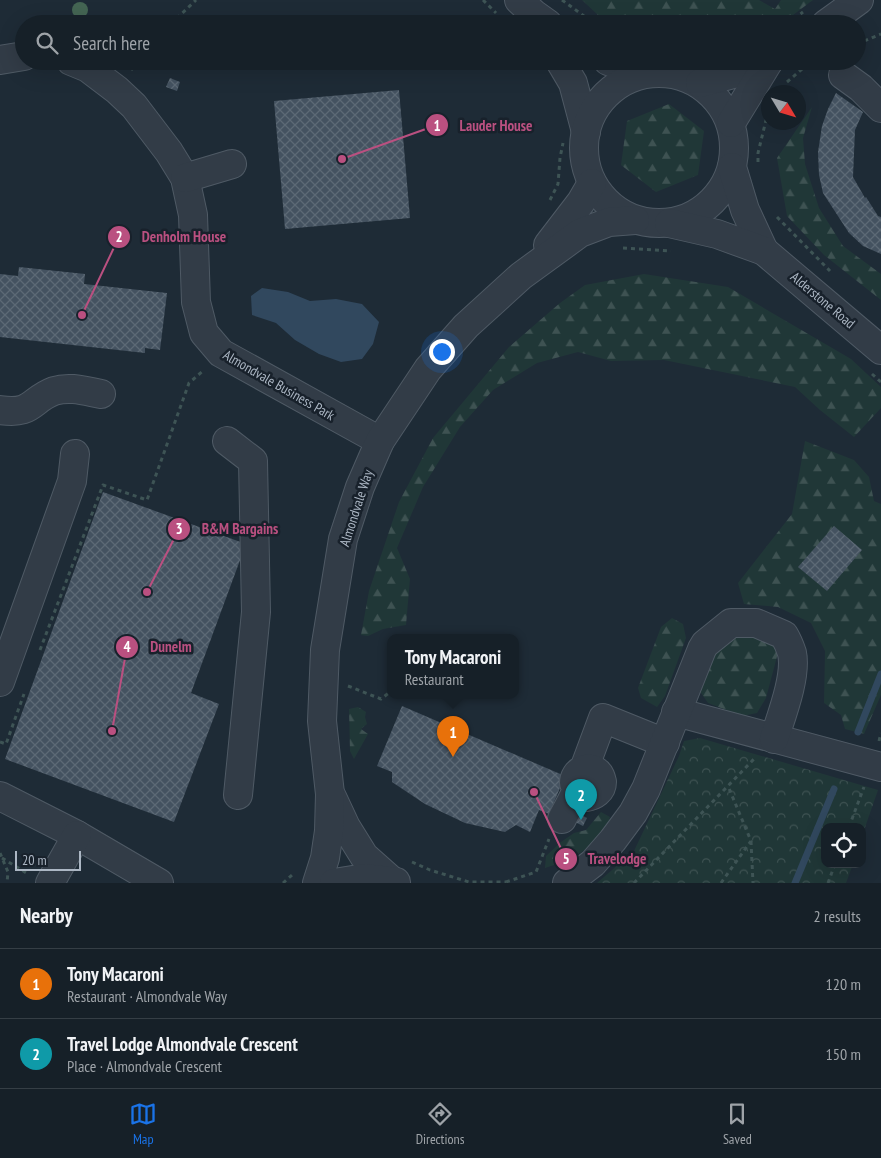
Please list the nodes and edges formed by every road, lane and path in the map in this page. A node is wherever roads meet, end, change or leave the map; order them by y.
1 (196, 0) edge
2 (562, 0) edge
3 (859, 0) edge
4 (180, 15) edge
5 (583, 15) edge
6 (838, 15) edge
7 (881, 34) edge
8 (866, 40) edge
9 (15, 58) edge
10 (0, 60) edge
11 (92, 70) edge
12 (565, 70) edge
13 (632, 70) edge
14 (745, 70) edge
15 (763, 70) edge
16 (801, 70) edge
17 (642, 74) junction
18 (842, 75) dead end
19 (700, 83) junction
20 (784, 85) edge
21 (881, 108) edge
22 (731, 123) junction
23 (763, 130) edge
24 (586, 132) junction
25 (232, 164) dead end
26 (746, 167) junction
27 (185, 178) junction
28 (592, 183) junction
29 (771, 210) dead end
30 (636, 220) junction
31 (669, 223) junction
32 (764, 251) junction
33 (832, 274) dead end
34 (521, 276) junction
35 (881, 350) edge
36 (189, 384) dead end
37 (101, 394) dead end
38 (0, 410) edge
39 (380, 441) junction
40 (227, 442) dead end
41 (75, 454) dead end
42 (38, 657) dead end
43 (324, 676) junction
44 (12, 688) edge
45 (387, 695) edge
46 (676, 712) junction
47 (774, 739) junction
48 (0, 742) edge
49 (664, 742) junction
50 (877, 766) edge
51 (728, 786) junction
52 (330, 794) junction
53 (238, 795) dead end
54 (0, 796) edge
55 (562, 819) joint
56 (77, 835) junction
57 (751, 841) junction
58 (0, 853) edge
59 (2, 858) junction
60 (834, 868) edge
61 (399, 874) edge
62 (43, 880) edge
63 (566, 881) edge
64 (7, 883) edge
65 (159, 883) edge
66 (317, 883) edge
67 (334, 883) edge
68 (506, 883) edge
69 (634, 883) edge
70 (721, 883) edge
71 (752, 883) edge
72 (828, 883) edge

1 - 4 path
2 - 5 path
3 - 6 street
7 - 8 path
9 - 10 street
11 - 27 street, Almondvale Business Park
12 - 24 street
13 - 17 street
14 - 19 street
15 - 22 street
16 - 20 path
17 - 19 street
17 - 24 street
18 - 21 street
19 - 22 street
22 - 26 street
23 - 26 path
24 - 28 street
25 - 27 street
26 - 31 street
26 - 32 street, Alderstone Road
27 - 39 street, Almondvale Business Park
28 - 30 street
28 - 34 street, Almondvale Way
29 - 33 path
30 - 31 street
30 - 34 street, Almondvale Way
31 - 32 street, Alderstone Road
32 - 35 street, Alderstone Road
34 - 39 street, Almondvale Way
36 - 42 path
37 - 38 street
39 - 43 street, Almondvale Way
40 - 53 street
41 - 44 street
43 - 45 path
43 - 52 street, Almondvale Way
44 - 48 path
46 - 47 street
46 - 47 street
46 - 49 street
47 - 50 street
47 - 51 path
49 - 55 street
49 - 63 street
51 - 57 path
51 - 69 path
52 - 61 street, Almondvale Way
52 - 66 street, Almondvale Way
54 - 56 street
55 - 68 path
56 - 62 street
56 - 65 street
57 - 70 path
57 - 71 path
58 - 59 path
59 - 62 path
59 - 64 path
60 - 72 path
61 - 67 street
61 - 68 path

